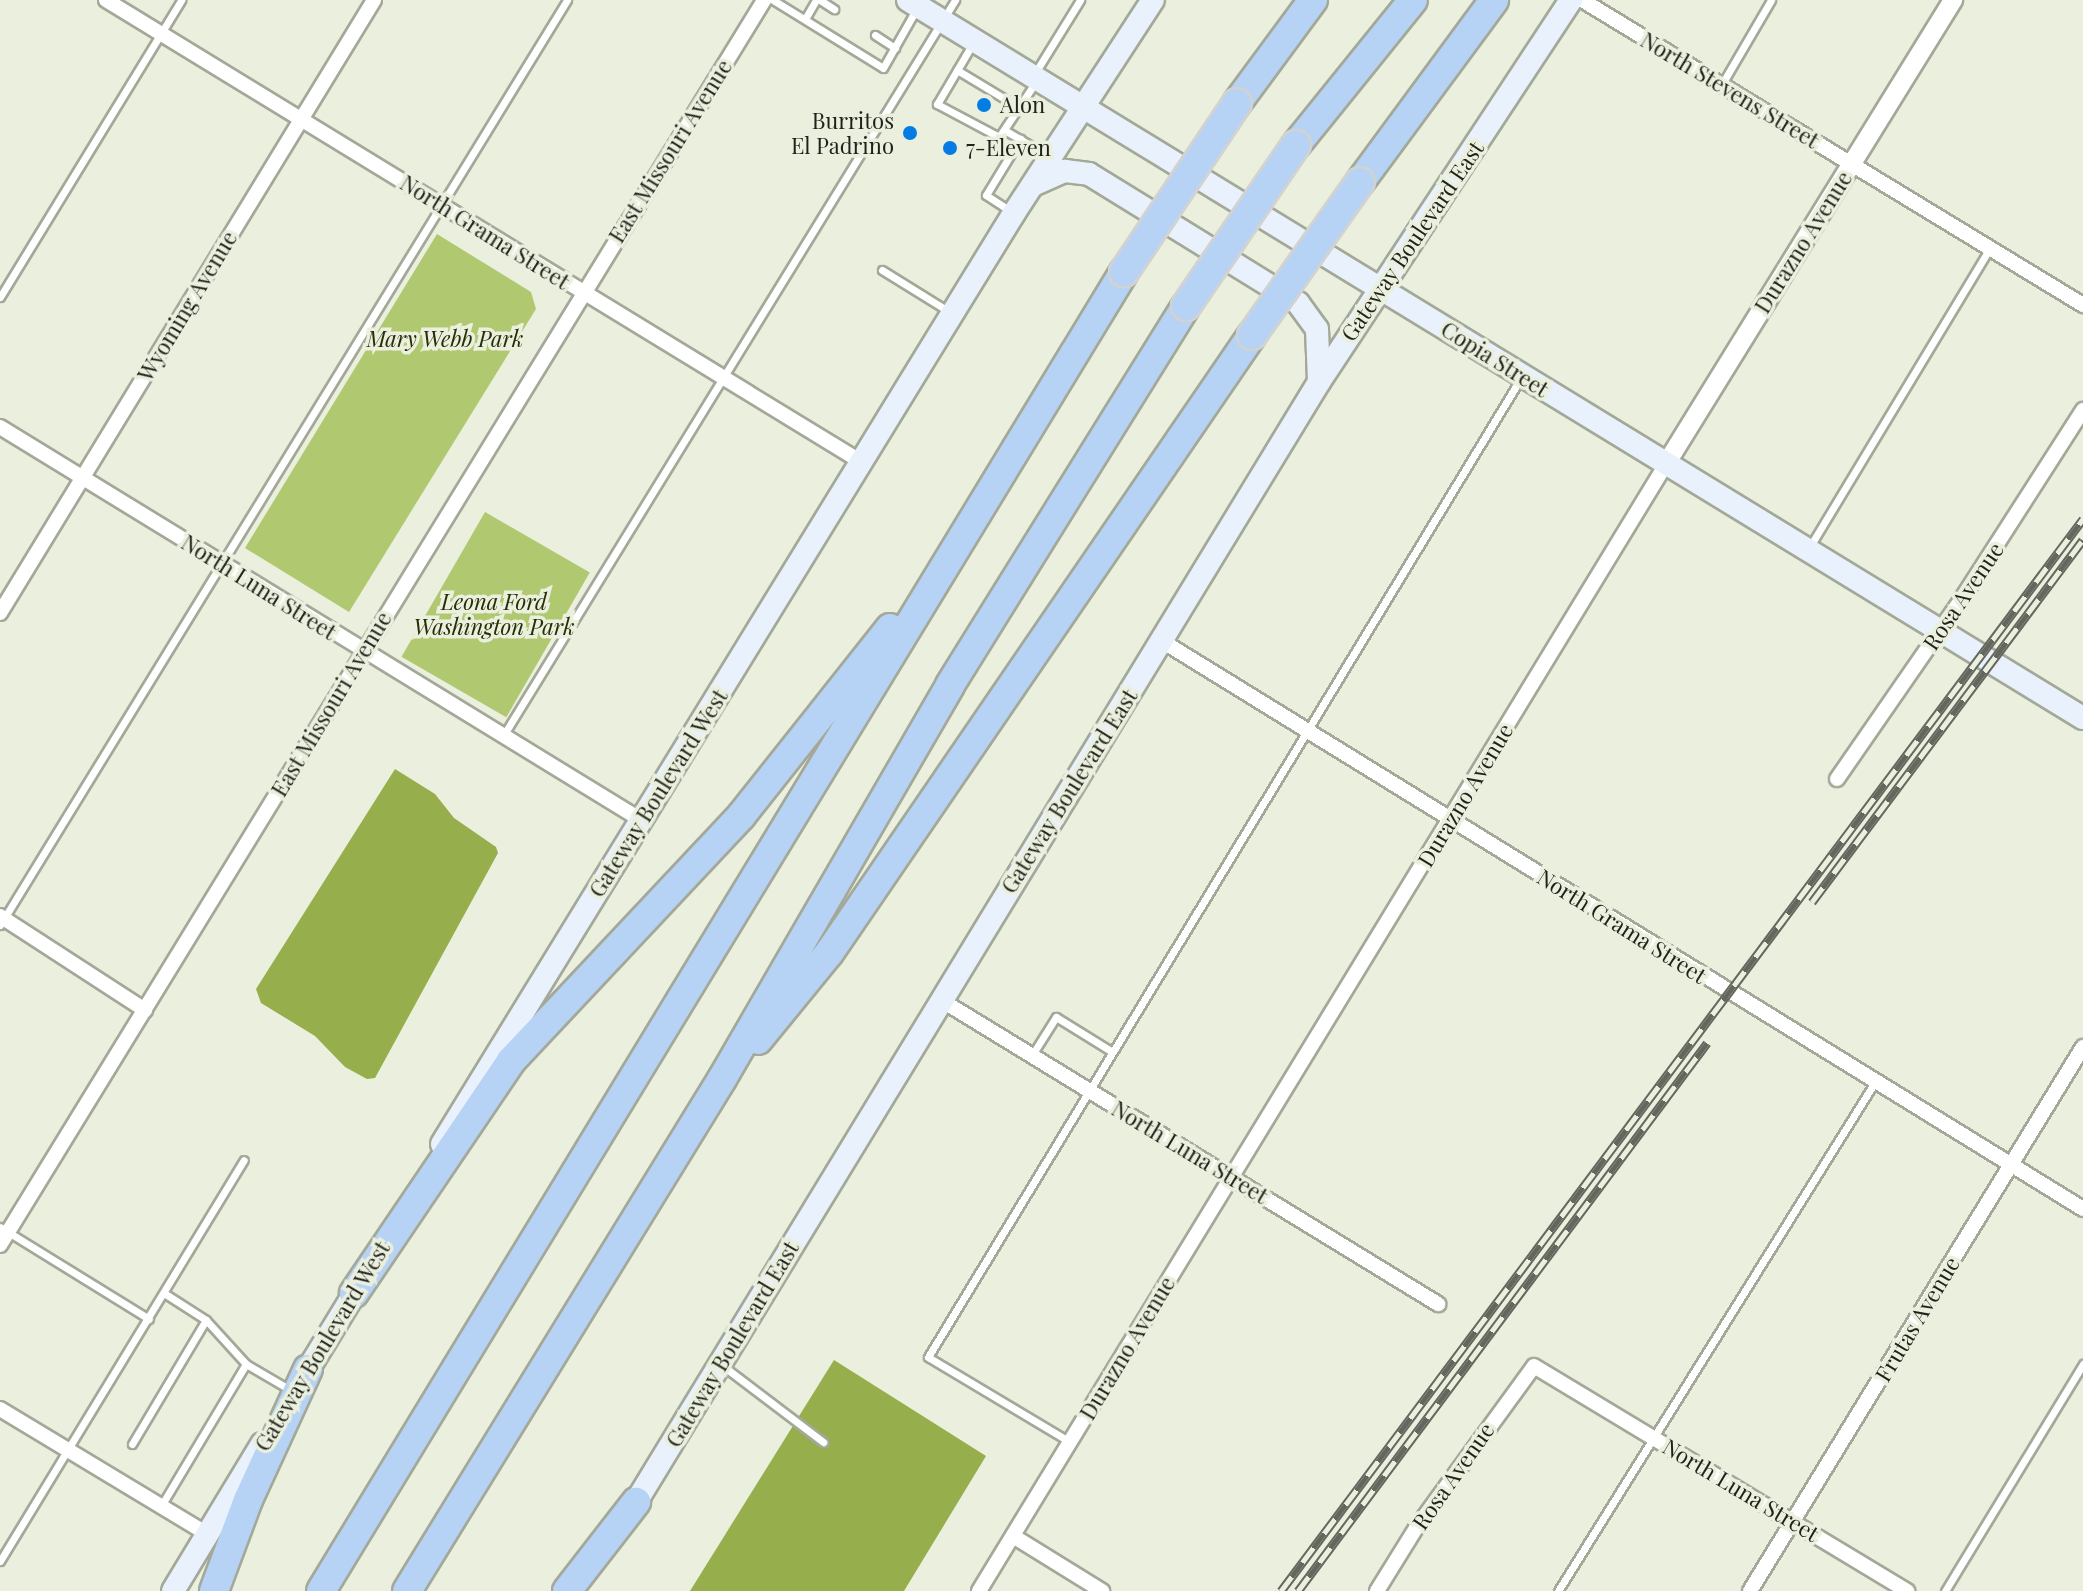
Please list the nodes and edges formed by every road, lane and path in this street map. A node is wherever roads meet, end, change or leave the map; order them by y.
1 (106, 0) edge
2 (181, 0) edge
3 (374, 0) edge
4 (567, 0) edge
5 (764, 0) edge
6 (773, 0) edge
7 (818, 0) edge
8 (955, 0) edge
9 (1080, 0) edge
10 (1153, 0) edge
11 (1313, 0) edge
12 (1413, 0) edge
13 (1494, 0) edge
14 (1571, 0) edge
15 (1582, 0) edge
16 (1771, 0) edge
17 (1953, 0) edge
18 (913, 3) edge
19 (834, 9) dead end
20 (805, 19) junction
21 (943, 22) junction
22 (161, 33) junction
23 (875, 35) dead end
24 (974, 41) junction
25 (895, 48) junction
26 (957, 70) junction
27 (1035, 78) junction
28 (1722, 84) junction
29 (1020, 108) junction
30 (1083, 108) junction
31 (301, 119) junction
32 (1006, 131) junction
33 (1020, 139) junction
34 (1051, 157) junction
35 (1851, 163) junction
36 (1032, 186) junction
37 (441, 205) junction
38 (1014, 213) junction
39 (1990, 248) junction
40 (882, 270) dead end
41 (1380, 287) junction
42 (582, 292) junction
43 (0, 297) edge
44 (2083, 305) edge
45 (953, 314) junction
46 (721, 376) junction
47 (1522, 377) junction
48 (1319, 382) junction
49 (2083, 410) edge
50 (0, 427) edge
51 (863, 463) junction
52 (1666, 464) junction
53 (83, 477) junction
54 (989, 496) junction
55 (1808, 550) junction
56 (223, 563) junction
57 (0, 613) edge
58 (1940, 631) junction
59 (1162, 641) junction
60 (362, 652) junction
61 (2083, 718) edge
62 (1309, 733) junction
63 (502, 738) junction
64 (1837, 779) dead end
65 (641, 820) junction
66 (1449, 820) junction
67 (1, 920) edge
68 (941, 1000) junction
69 (145, 1010) junction
70 (2083, 1047) edge
71 (1111, 1051) junction
72 (1032, 1055) junction
73 (722, 1079) junction
74 (1875, 1082) junction
75 (1087, 1089) junction
76 (244, 1160) dead end
77 (2011, 1165) junction
78 (1231, 1177) junction
79 (2083, 1209) edge
80 (4, 1229) edge
81 (0, 1245) edge
82 (164, 1293) junction
83 (354, 1293) junction
84 (1438, 1304) dead end
85 (149, 1319) junction
86 (206, 1320) junction
87 (720, 1363) junction
88 (246, 1364) junction
89 (2083, 1364) edge
90 (1534, 1366) joint
91 (301, 1381) junction
92 (0, 1409) edge
93 (1652, 1437) junction
94 (823, 1442) dead end
95 (1070, 1442) junction
96 (132, 1444) dead end
97 (69, 1450) junction
98 (636, 1502) junction
99 (161, 1506) junction
100 (1792, 1521) junction
101 (207, 1534) junction
102 (1013, 1536) junction
103 (0, 1561) edge
104 (173, 1591) edge
105 (214, 1591) edge
106 (321, 1591) edge
107 (407, 1591) edge
108 (567, 1591) edge
109 (582, 1591) edge
110 (979, 1591) edge
111 (1102, 1591) edge
112 (1377, 1591) edge
113 (1558, 1591) edge
114 (1750, 1591) edge
115 (1907, 1591) edge
116 (1945, 1591) edge

1 - 22 street, North Grama Street
2 - 22 lane
3 - 31 street, Wyoming Avenue
4 - 37 lane
5 - 42 street, East Missouri Avenue
6 - 20 lane
7 - 19 lane
7 - 20 lane
8 - 21 lane
9 - 27 lane
10 - 30 main road, Gateway Boulevard West
11 - 54 highway, bridge
12 - 73 highway, bridge
13 - 73 highway, bridge
14 - 41 main road, Gateway Boulevard East
15 - 28 street, North Stevens Street
16 - 28 lane
17 - 35 street, Durazno Avenue
18 - 21 main road, Copia Street
18 - 25 lane
20 - 25 lane
21 - 24 main road, Copia Street
21 - 46 lane
22 - 31 street, North Grama Street
22 - 43 lane
23 - 25 lane
24 - 26 lane
24 - 27 main road, Copia Street
26 - 29 lane
26 - 32 lane
27 - 29 lane
27 - 30 main road, Copia Street
28 - 35 street, North Stevens Street
29 - 32 lane
30 - 34 main road, Gateway Boulevard West
30 - 41 main road, Copia Street
31 - 37 street, North Grama Street
31 - 53 street, Wyoming Avenue
32 - 33 lane
33 - 34 lane
33 - 38 lane
34 - 36 main road, Gateway Boulevard West
35 - 39 street, North Stevens Street
35 - 52 street, Durazno Avenue
36 - 38 main road, Gateway Boulevard West
36 - 48 main road
37 - 42 street, North Grama Street
37 - 56 lane
38 - 45 main road, Gateway Boulevard West
39 - 44 street, North Stevens Street
39 - 55 lane
40 - 45 lane
41 - 47 main road, Copia Street
41 - 48 main road, Gateway Boulevard East
42 - 46 street, North Grama Street
42 - 60 street, East Missouri Avenue
45 - 51 main road, Gateway Boulevard West
46 - 51 street, North Grama Street
46 - 63 lane
47 - 52 main road, Copia Street
47 - 62 lane
48 - 59 main road, Gateway Boulevard East
49 - 58 street, Rosa Avenue
50 - 53 street, North Luna Street
51 - 65 main road, Gateway Boulevard West
52 - 55 main road, Copia Street
52 - 66 street, Durazno Avenue
53 - 56 street, North Luna Street
53 - 57 street, Wyoming Avenue
54 - 83 highway
54 - 106 highway
55 - 58 main road, Copia Street
56 - 60 street, North Luna Street
56 - 67 lane
58 - 61 main road, Copia Street
58 - 64 street, Rosa Avenue
59 - 62 street, North Grama Street
59 - 68 main road, Gateway Boulevard East
60 - 63 street, North Luna Street
60 - 69 street, East Missouri Avenue
62 - 66 street, North Grama Street
62 - 71 lane
63 - 65 street, North Luna Street
65 - 83 main road, Gateway Boulevard West
66 - 74 street, North Grama Street
66 - 78 street, Durazno Avenue
67 - 69 street
68 - 72 street, North Luna Street
68 - 87 main road, Gateway Boulevard East
69 - 80 street, East Missouri Avenue
70 - 77 street, Frutas Avenue
71 - 72 lane
71 - 75 lane
72 - 75 street, North Luna Street
73 - 107 highway
74 - 77 street, North Grama Street
74 - 93 lane
75 - 78 street, North Luna Street
75 - 95 lane
76 - 82 lane
77 - 79 street, North Grama Street
77 - 100 street, Frutas Avenue
78 - 84 street, North Luna Street
78 - 95 street, Durazno Avenue
80 - 81 street, East Missouri Avenue
80 - 85 lane
82 - 85 lane
82 - 86 lane
83 - 91 main road, Gateway Boulevard West
85 - 97 lane
86 - 88 lane
86 - 96 lane
87 - 94 lane
87 - 98 main road, Gateway Boulevard East
88 - 91 lane
88 - 99 lane
89 - 116 lane
90 - 93 street, North Luna Street
90 - 112 street, Rosa Avenue
91 - 101 main road, Gateway Boulevard West
91 - 105 highway
92 - 97 street
93 - 100 street, North Luna Street
93 - 113 lane
95 - 102 street, Durazno Avenue
97 - 99 street
97 - 103 lane
98 - 108 highway
98 - 109 main road, Gateway Boulevard East
99 - 101 street
100 - 114 street, Frutas Avenue
100 - 115 street, North Luna Street
101 - 104 main road, Gateway Boulevard West
102 - 110 street, Durazno Avenue
102 - 111 street

